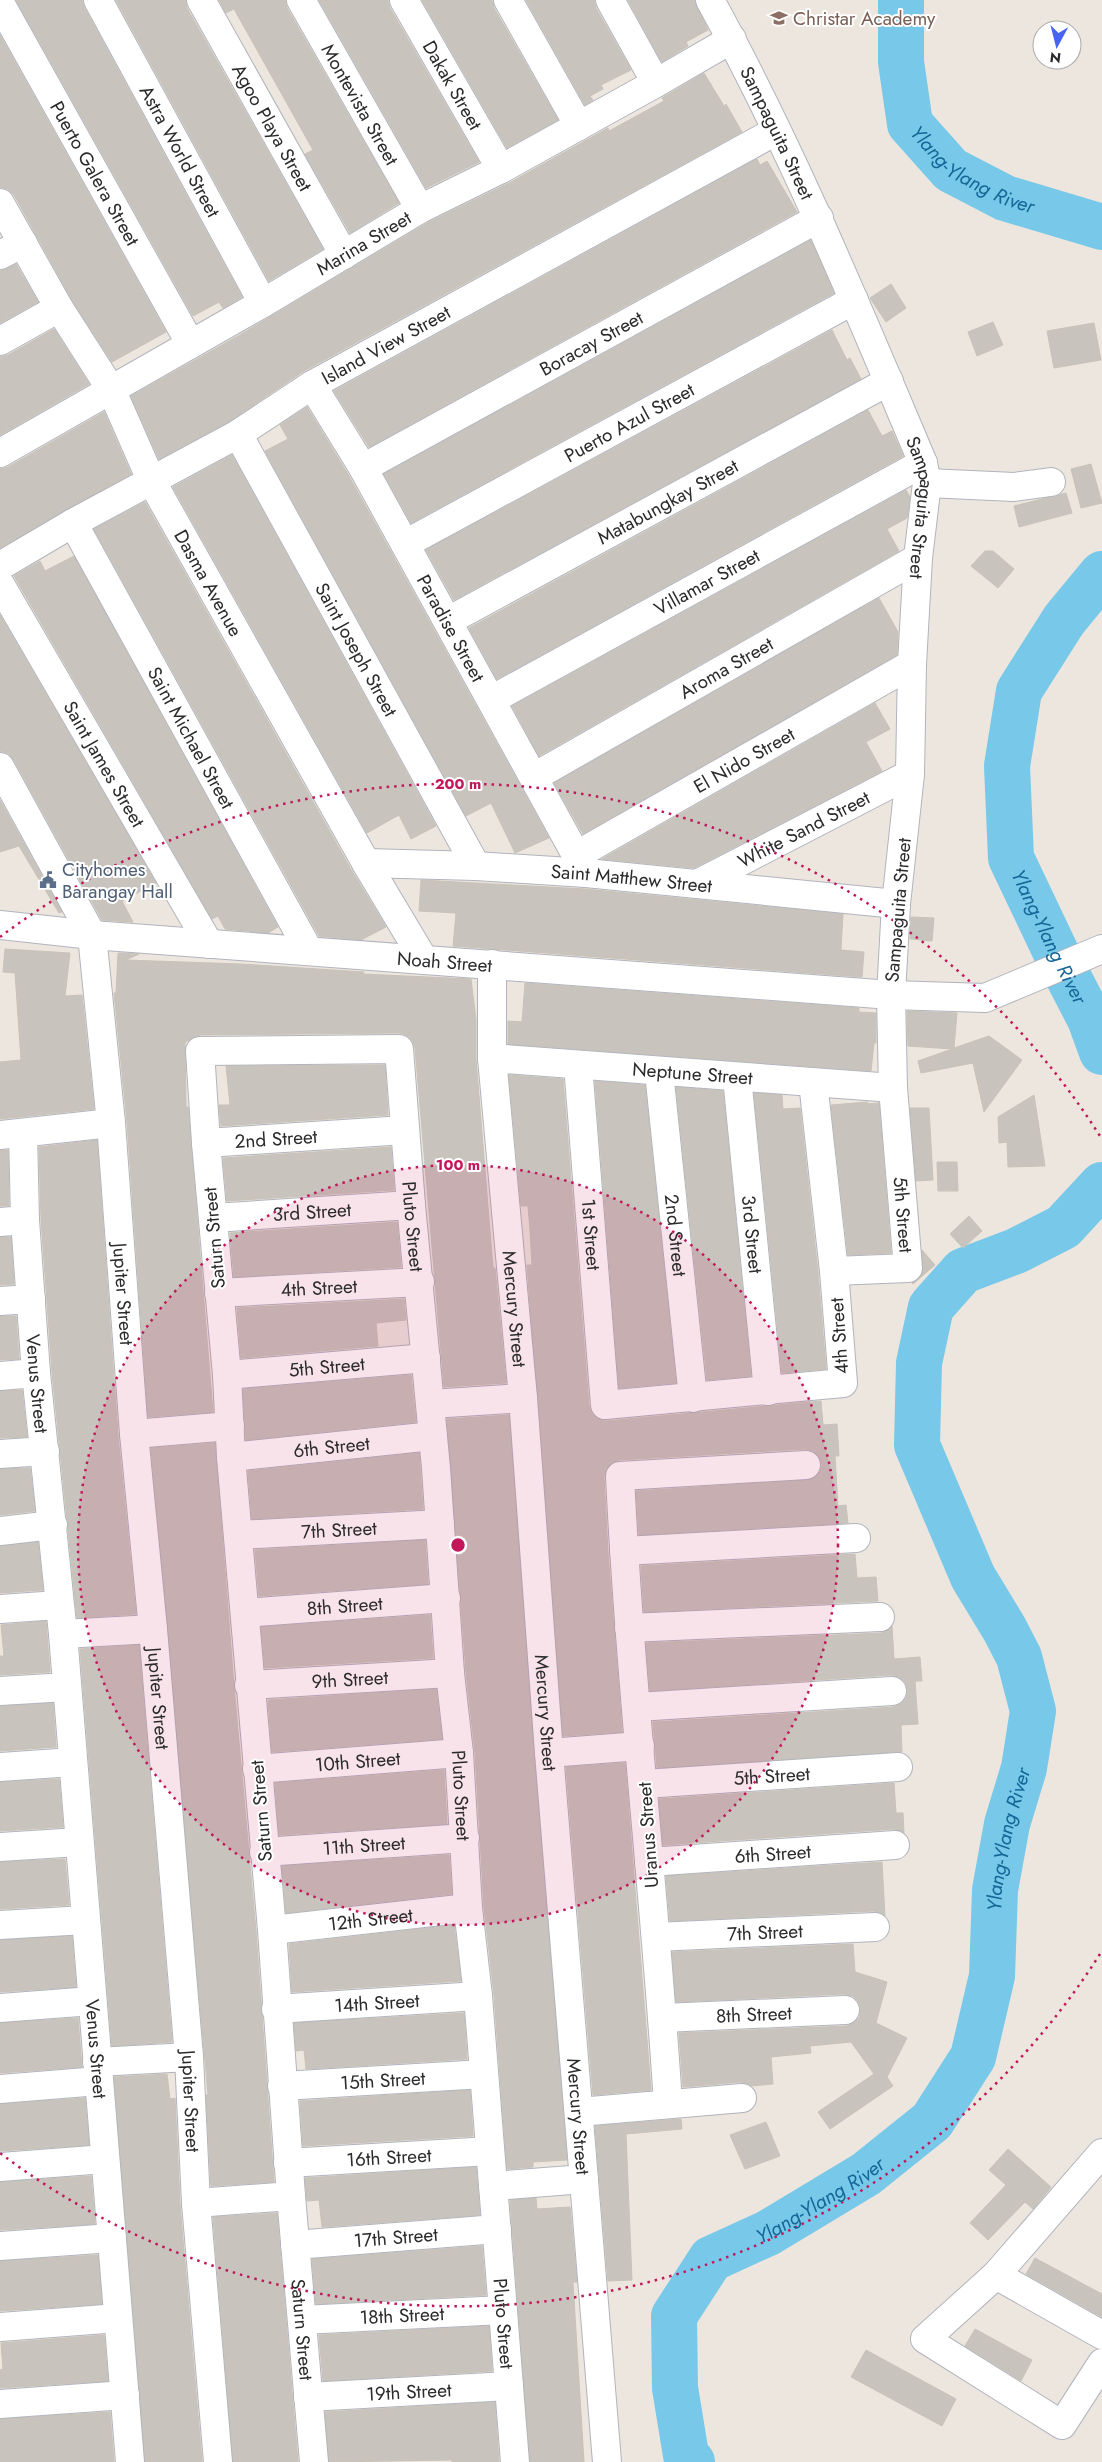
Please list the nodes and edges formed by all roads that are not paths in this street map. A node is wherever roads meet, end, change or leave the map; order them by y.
1 (98, 0) edge
2 (201, 0) edge
3 (301, 0) edge
4 (404, 0) edge
5 (508, 0) edge
6 (610, 0) edge
7 (710, 0) edge
8 (0, 3) edge
9 (732, 39) junction
10 (656, 84) junction
11 (579, 126) junction
12 (776, 131) junction
13 (501, 169) junction
14 (0, 203) edge
15 (420, 209) junction
16 (819, 218) junction
17 (11, 249) edge
18 (344, 256) junction
19 (854, 300) junction
20 (263, 303) junction
21 (59, 308) junction
22 (0, 341) edge
23 (190, 343) junction
24 (889, 381) junction
25 (312, 385) junction
26 (112, 391) junction
27 (238, 434) junction
28 (0, 452) edge
29 (363, 468) junction
30 (925, 474) junction
31 (152, 480) junction
32 (1051, 482) dead end
33 (73, 523) junction
34 (405, 544) junction
35 (918, 558) junction
36 (0, 566) edge
37 (0, 584) edge
38 (448, 621) junction
39 (912, 664) junction
40 (491, 700) junction
41 (0, 766) edge
42 (910, 774) junction
43 (534, 777) junction
44 (366, 863) junction
45 (581, 864) junction
46 (476, 866) junction
47 (697, 884) junction
48 (896, 904) junction
49 (0, 925) edge
50 (92, 935) junction
51 (209, 944) junction
52 (1102, 949) edge
53 (309, 952) junction
54 (424, 960) junction
55 (492, 964) junction
56 (891, 995) junction
57 (200, 1051) joint
58 (492, 1058) junction
59 (578, 1065) junction
60 (659, 1072) junction
61 (737, 1077) junction
62 (814, 1082) junction
63 (892, 1088) junction
64 (111, 1123) junction
65 (405, 1130) junction
66 (11, 1134) edge
67 (206, 1143) junction
68 (411, 1205) junction
69 (214, 1218) junction
70 (13, 1221) edge
71 (834, 1271) junction
72 (420, 1282) junction
73 (219, 1293) junction
74 (32, 1299) junction
75 (0, 1301) edge
76 (426, 1358) junction
77 (36, 1373) junction
78 (227, 1375) junction
79 (0, 1376) edge
80 (768, 1391) junction
81 (523, 1398) junction
82 (693, 1398) junction
83 (431, 1404) junction
84 (605, 1405) joint
85 (230, 1426) junction
86 (134, 1434) junction
87 (433, 1436) junction
88 (45, 1451) junction
89 (0, 1454) edge
90 (231, 1457) junction
91 (806, 1465) dead end
92 (440, 1524) junction
93 (53, 1526) junction
94 (0, 1531) edge
95 (239, 1535) junction
96 (856, 1538) dead end
97 (624, 1552) junction
98 (446, 1598) junction
99 (58, 1605) junction
100 (0, 1609) edge
101 (245, 1613) junction
102 (880, 1617) dead end
103 (629, 1628) junction
104 (153, 1629) junction
105 (63, 1634) junction
106 (450, 1673) junction
107 (249, 1685) junction
108 (66, 1687) junction
109 (0, 1691) edge
110 (892, 1691) dead end
111 (637, 1707) junction
112 (640, 1746) junction
113 (459, 1753) junction
114 (549, 1753) junction
115 (73, 1762) junction
116 (0, 1767) edge
117 (898, 1768) dead end
118 (257, 1769) junction
119 (644, 1784) junction
120 (465, 1838) junction
121 (79, 1842) junction
122 (895, 1845) dead end
123 (0, 1847) edge
124 (264, 1852) junction
125 (650, 1862) junction
126 (468, 1908) junction
127 (86, 1920) junction
128 (0, 1925) edge
129 (875, 1927) dead end
130 (272, 1930) junction
131 (656, 1937) junction
132 (478, 1996) junction
133 (92, 2001) junction
134 (0, 2008) edge
135 (276, 2009) junction
136 (845, 2010) dead end
137 (663, 2018) junction
138 (189, 2057) junction
139 (98, 2071) junction
140 (484, 2074) junction
141 (282, 2086) junction
142 (0, 2089) edge
143 (742, 2098) dead end
144 (668, 2104) junction
145 (579, 2112) junction
146 (490, 2151) junction
147 (1102, 2153) edge
148 (105, 2159) junction
149 (288, 2163) junction
150 (0, 2167) edge
151 (584, 2179) junction
152 (493, 2186) junction
153 (291, 2196) junction
154 (196, 2203) junction
155 (496, 2229) junction
156 (112, 2238) junction
157 (295, 2245) junction
158 (0, 2246) edge
159 (996, 2275) junction
160 (503, 2310) junction
161 (118, 2318) junction
162 (302, 2320) junction
163 (0, 2327) edge
164 (1102, 2335) edge
165 (1102, 2363) edge
166 (509, 2386) junction
167 (125, 2395) junction
168 (308, 2397) junction
169 (0, 2404) edge
170 (130, 2462) edge
171 (218, 2462) edge
172 (314, 2462) edge
173 (508, 2462) edge
174 (515, 2462) edge
175 (607, 2462) edge

1 - 20 street, Astra World Street
2 - 18 street, Agoo Playa Street
3 - 15 street, Montevista Street
4 - 13 street, Dakak Street
5 - 11 street
6 - 10 street
7 - 9 street, Sampaguita Street
8 - 23 street, Puerto Galera Street
9 - 10 street, Marina Street
9 - 12 street, Sampaguita Street
10 - 11 street, Marina Street
11 - 13 street, Marina Street
12 - 16 street, Sampaguita Street
12 - 25 street, Island View Street
13 - 15 street, Marina Street
14 - 17 street, Dasma Avenue
15 - 18 street, Marina Street
16 - 19 street, Sampaguita Street
16 - 29 street, Boracay Street
17 - 21 street, Dasma Avenue
18 - 20 street, Marina Street
19 - 24 street, Sampaguita Street
19 - 34 street, Puerto Azul Street
20 - 23 street, Marina Street
21 - 22 street
21 - 26 street, Dasma Avenue
23 - 26 street, Marina Street
24 - 30 street, Sampaguita Street
24 - 38 street, Matabungkay Street
25 - 27 street, Island View Street
25 - 29 street, Paradise Street
26 - 28 street, Marina Street
26 - 31 street, Dasma Avenue
27 - 31 street, Island View Street
27 - 46 street, Saint Joseph Street
29 - 34 street, Paradise Street
30 - 32 street
30 - 35 street, Sampaguita Street
30 - 40 street, Villamar Street
31 - 33 street, Island View Street
31 - 44 street, Dasma Avenue
33 - 36 street, Island View Street
33 - 53 street, Saint Michael Street
34 - 38 street, Paradise Street
35 - 39 street, Sampaguita Street
35 - 43 street, Aroma Street
37 - 51 street, Saint James Street
38 - 40 street, Paradise Street
39 - 42 street, Sampaguita Street
39 - 45 street, El Nido Street
40 - 43 street, Paradise Street
41 - 50 street
42 - 47 street, White Sand Street
42 - 48 street, Sampaguita Street
43 - 45 street, Paradise Street
44 - 46 street, Saint Matthew Street
44 - 54 street, Dasma Avenue
45 - 46 street, Saint Matthew Street
45 - 47 street, Saint Matthew Street
47 - 48 street, Saint Matthew Street
48 - 56 street, Sampaguita Street
49 - 50 street, Noah Street
50 - 51 street, Noah Street
50 - 64 street, Jupiter Street
51 - 53 street, Noah Street
52 - 56 street, Noah Street
53 - 54 street, Noah Street
54 - 55 street, Noah Street
55 - 56 street, Noah Street
55 - 58 street, Mercury Street
56 - 63 street, Sampaguita Street
57 - 65 street, Pluto Street
57 - 67 street, Saturn Street
58 - 59 street, Neptune Street
58 - 81 street, Mercury Street
59 - 60 street, Neptune Street
59 - 84 street, 1st Street
60 - 61 street, Neptune Street
60 - 82 street, 2nd Street
61 - 62 street, Neptune Street
61 - 80 street, 3rd Street
62 - 63 street, Neptune Street
62 - 71 street, 4th Street
63 - 71 street, 5th Street
64 - 66 street
64 - 86 street, Jupiter Street
65 - 67 street, 2nd Street
65 - 68 street, Pluto Street
66 - 70 street, Venus Street
67 - 69 street, Saturn Street
68 - 69 street, 3rd Street
68 - 72 street, Pluto Street
69 - 73 street, Saturn Street
70 - 74 street, Venus Street
71 - 80 street, 4th Street
72 - 73 street, 4th Street
72 - 76 street, Pluto Street
73 - 78 street, Saturn Street
74 - 75 street
74 - 77 street, Venus Street
76 - 78 street, 5th Street
76 - 83 street, Pluto Street
77 - 79 street
77 - 88 street, Venus Street
78 - 85 street, Saturn Street
80 - 82 street, 4th Street
81 - 83 street
81 - 114 street, Mercury Street
82 - 84 street, 4th Street
83 - 87 street, Pluto Street
85 - 86 street
85 - 90 street, Saturn Street
86 - 104 street, Jupiter Street
87 - 90 street, 6th Street
87 - 92 street, Pluto Street
88 - 89 street
88 - 93 street, Venus Street
90 - 95 street, Saturn Street
91 - 97 street, Uranus Street
92 - 95 street, 7th Street
92 - 98 street, Pluto Street
93 - 94 street
93 - 99 street, Venus Street
95 - 101 street, Saturn Street
96 - 97 street
97 - 103 street, Uranus Street
98 - 101 street, 8th Street
98 - 106 street, Pluto Street
99 - 100 street
99 - 105 street, Venus Street
101 - 107 street, Saturn Street
102 - 103 street
103 - 111 street, Uranus Street
104 - 105 street
104 - 138 street, Jupiter Street
105 - 108 street, Venus Street
106 - 107 street, 9th Street
106 - 113 street, Pluto Street
107 - 118 street, Saturn Street
108 - 109 street
108 - 115 street, Venus Street
110 - 111 street
111 - 112 street, Uranus Street
112 - 114 street
112 - 119 street, Uranus Street
113 - 118 street, 10th Street
113 - 120 street, Pluto Street
114 - 145 street, Mercury Street
115 - 116 street
115 - 121 street, Venus Street
117 - 119 street, 5th Street
118 - 124 street, Saturn Street
119 - 125 street, Uranus Street
120 - 124 street, 11th Street
120 - 126 street, Pluto Street
121 - 123 street
121 - 127 street, Venus Street
122 - 125 street, 6th Street
124 - 130 street, Saturn Street
125 - 131 street, Uranus Street
126 - 130 street, 12th Street
126 - 132 street, Pluto Street
127 - 128 street
127 - 133 street, Venus Street
129 - 131 street, 7th Street
130 - 135 street, Saturn Street
131 - 137 street, Uranus Street
132 - 135 street, 14th Street
132 - 140 street, Pluto Street
133 - 134 street
133 - 139 street, Venus Street
135 - 141 street, Saturn Street
136 - 137 street, 8th Street
137 - 144 street, Uranus Street
138 - 139 street
138 - 154 street, Jupiter Street
139 - 142 street
139 - 148 street, Venus Street
140 - 141 street, 15th Street
140 - 146 street, Pluto Street
141 - 149 street, Saturn Street
143 - 144 street
144 - 145 street
145 - 151 street, Mercury Street
146 - 149 street, 16th Street
146 - 152 street, Pluto Street
147 - 159 street
148 - 150 street
148 - 156 street, Venus Street
149 - 153 street, Saturn Street
151 - 152 street
151 - 175 street, Mercury Street
152 - 155 street, Pluto Street
153 - 154 street
153 - 157 street, Saturn Street
154 - 171 street, Jupiter Street
155 - 157 street, 17th Street
155 - 160 street, Pluto Street
156 - 158 street
156 - 161 street, Venus Street
157 - 162 street, Saturn Street
159 - 164 street
159 - 165 street
160 - 162 street, 18th Street
160 - 166 street, Pluto Street
161 - 163 street
161 - 167 street, Venus Street
162 - 168 street, Saturn Street
166 - 168 street, 19th Street
166 - 174 street, Pluto Street
167 - 169 street
167 - 170 street, Venus Street
168 - 172 street, Saturn Street
173 - 174 street

